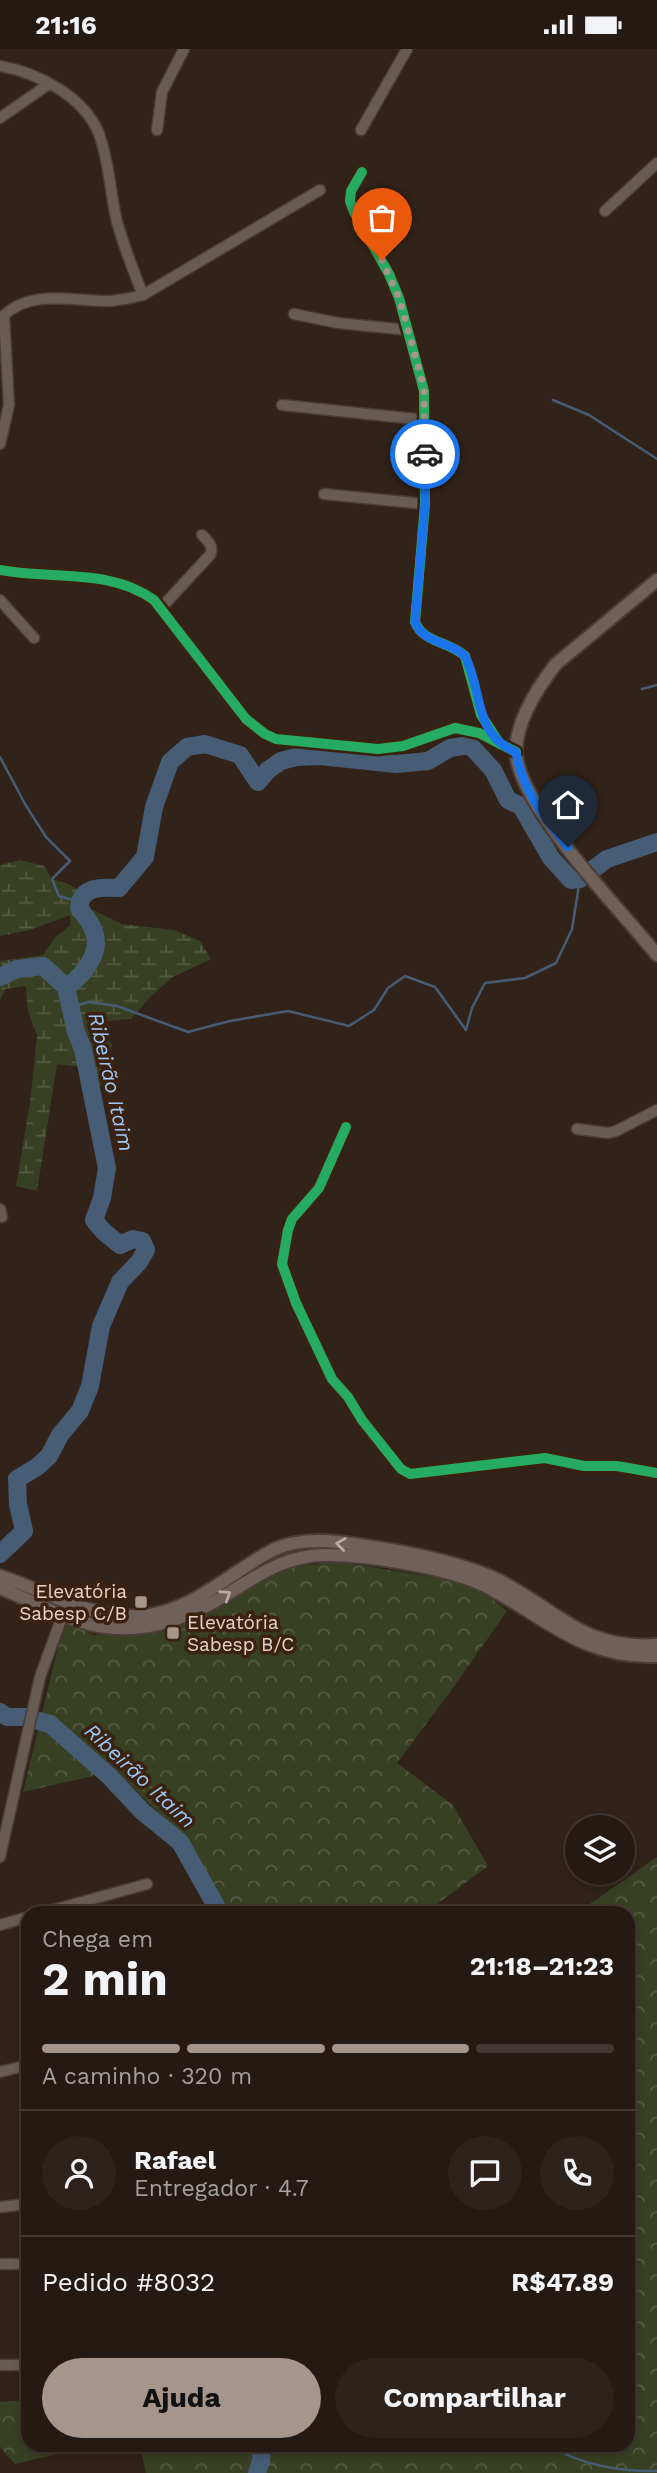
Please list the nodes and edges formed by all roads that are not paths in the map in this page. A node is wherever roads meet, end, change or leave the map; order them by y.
1 (184, 49) edge
2 (407, 49) edge
3 (0, 67) edge
4 (49, 84) junction
5 (0, 118) edge
6 (157, 130) dead end
7 (361, 130) dead end
8 (657, 163) edge
9 (362, 172) dead end
10 (320, 190) dead end
11 (605, 211) dead end
12 (143, 295) junction
13 (294, 314) dead end
14 (2, 317) edge
15 (408, 331) junction
16 (282, 405) dead end
17 (425, 420) junction
18 (0, 444) edge
19 (324, 494) dead end
20 (425, 504) junction
21 (202, 535) dead end
22 (0, 571) edge
23 (657, 580) edge
24 (0, 600) edge
25 (160, 608) junction
26 (34, 638) dead end
27 (500, 744) junction
28 (516, 752) junction
29 (657, 955) edge
30 (657, 1110) edge
31 (346, 1126) dead end
32 (577, 1129) dead end
33 (657, 1473) edge
34 (1, 1580) edge
35 (15, 1581) junction
36 (63, 1613) junction
37 (101, 1613) junction
38 (655, 1654) edge
39 (0, 1857) edge
40 (147, 1884) dead end
41 (67, 1906) edge
42 (21, 1919) edge
43 (0, 1924) edge
44 (21, 2067) edge
45 (0, 2072) edge
46 (21, 2205) edge
47 (0, 2207) edge
48 (0, 2264) edge
49 (21, 2264) edge
50 (0, 2365) edge
51 (21, 2365) edge

1 - 6 street
2 - 7 street
3 - 4 street
4 - 5 street
4 - 12 street
8 - 11 street
9 - 15 street
10 - 12 street
12 - 14 street
13 - 15 street
14 - 18 street
15 - 17 street
16 - 17 street
17 - 20 street
19 - 20 street
20 - 27 street
21 - 25 street
22 - 25 street
23 - 28 main road
24 - 26 street
25 - 27 street
27 - 28 street
28 - 29 main road
30 - 32 street
31 - 33 street
34 - 35 main road
34 - 36 main road
35 - 36 main road
35 - 37 main road
36 - 37 main road
36 -> 38 main road
36 - 39 street
38 -> 37 main road
40 - 41 street
42 - 43 street
44 - 45 street
46 - 47 street
48 - 49 street
50 - 51 street

